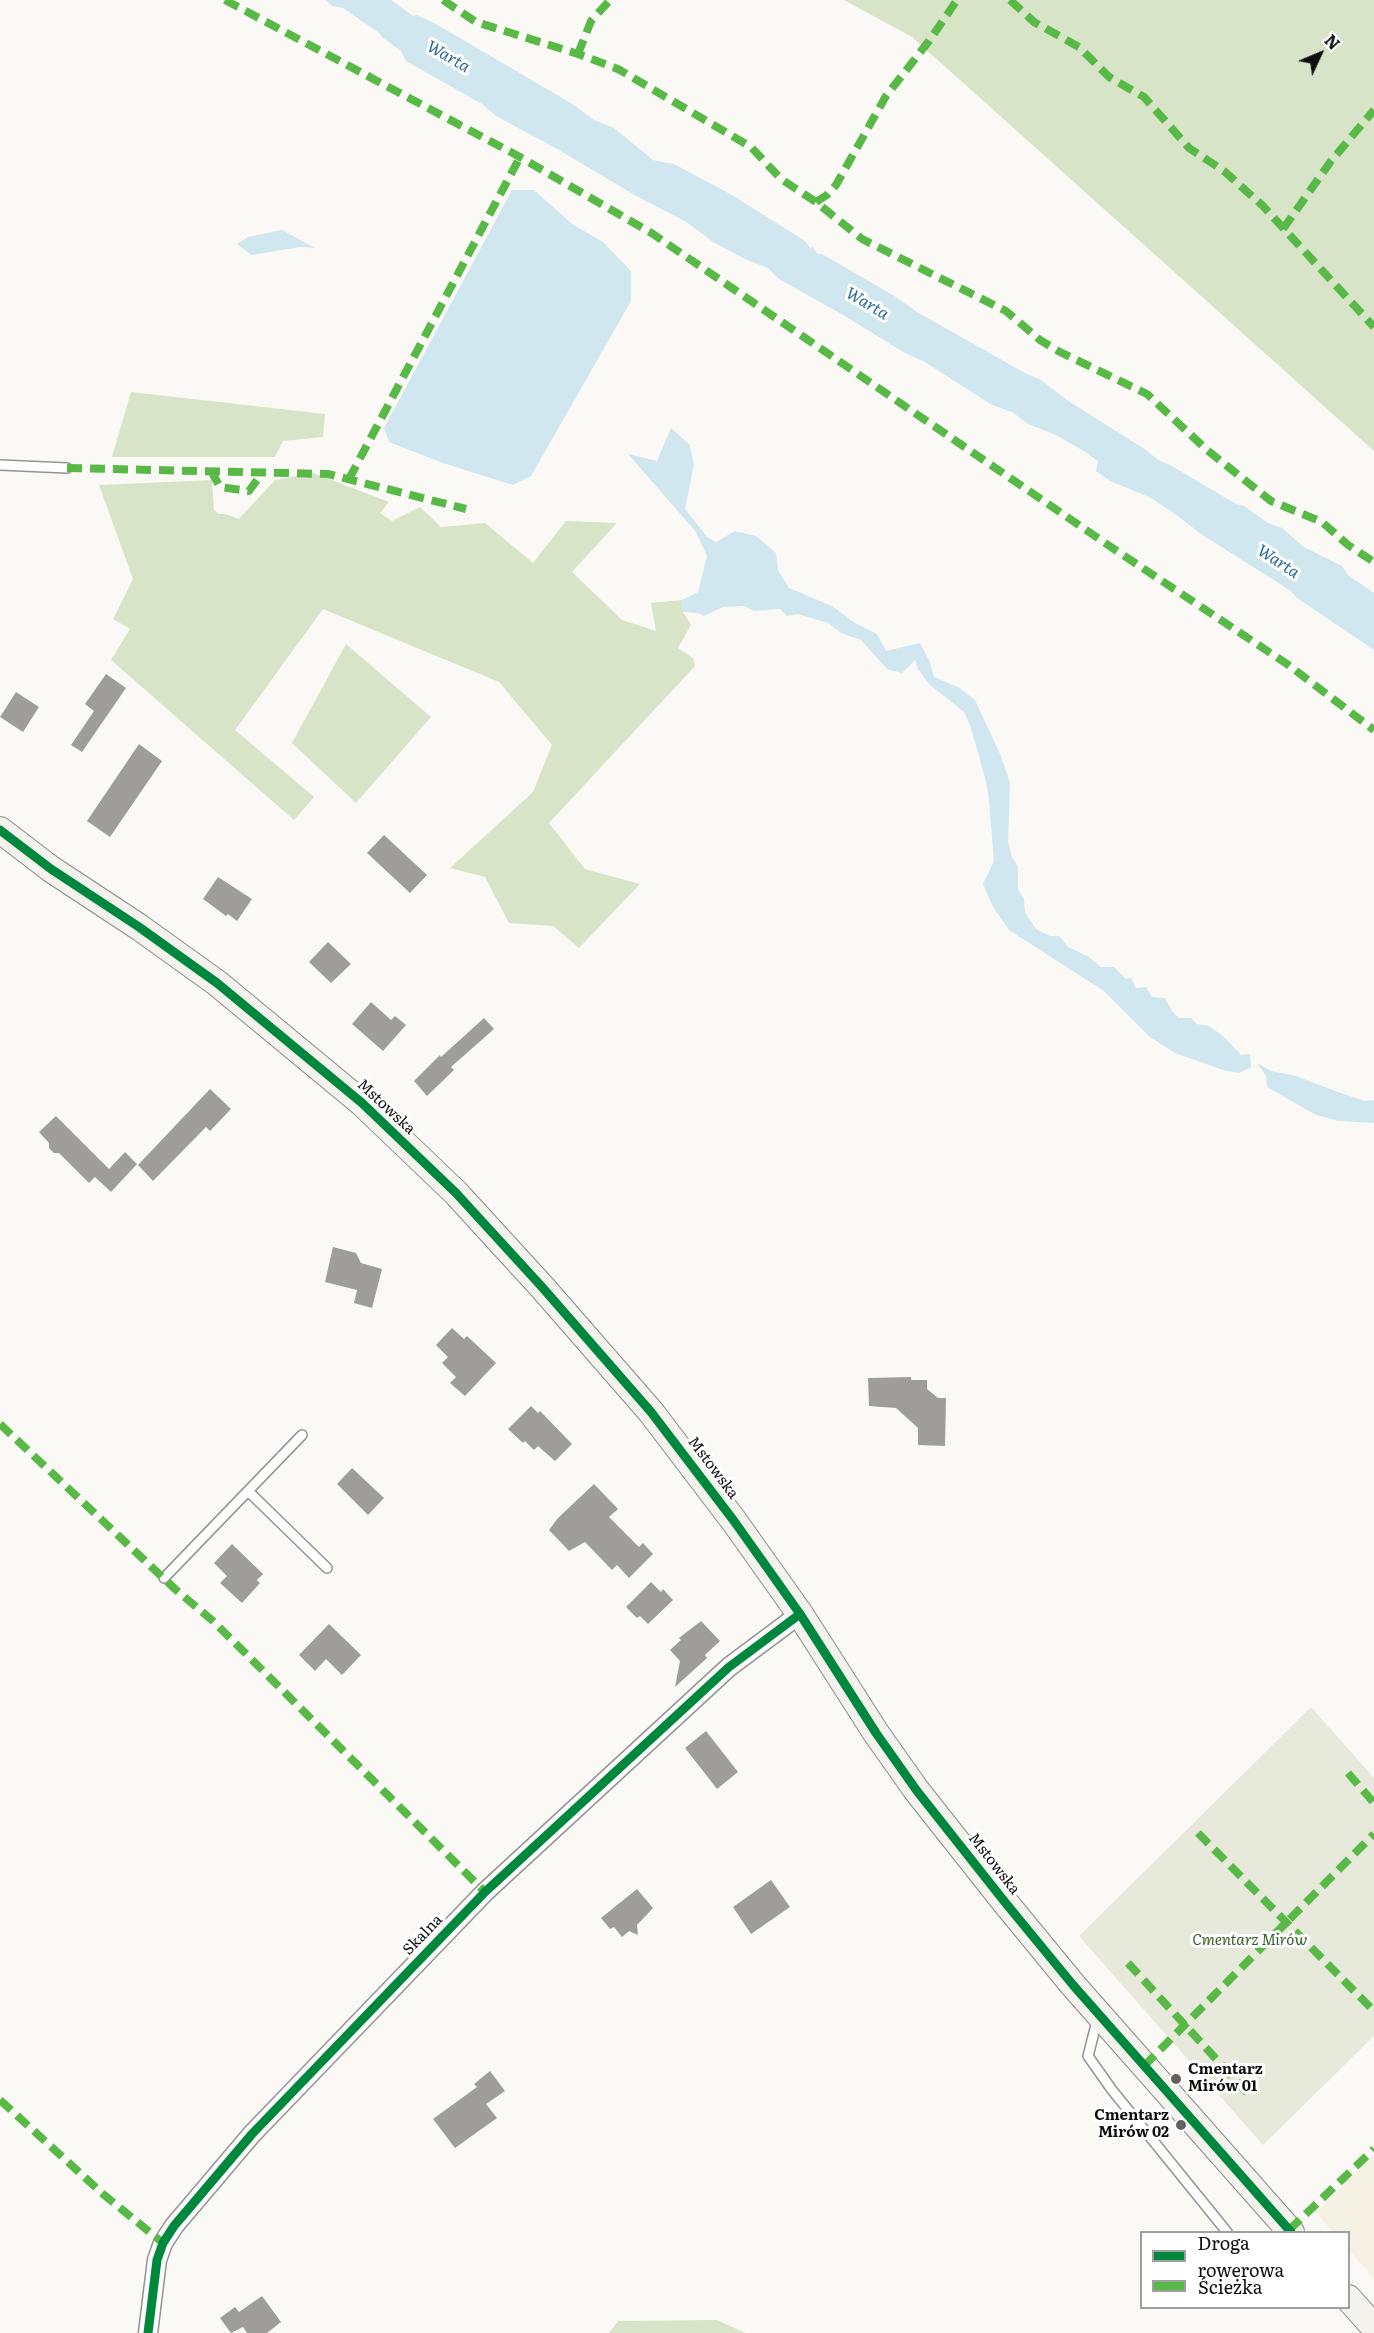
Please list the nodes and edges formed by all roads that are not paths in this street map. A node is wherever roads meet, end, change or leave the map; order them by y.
1 (0, 465) edge
2 (67, 468) dead end
3 (0, 830) edge
4 (302, 1435) dead end
5 (248, 1491) junction
6 (327, 1568) dead end
7 (164, 1578) dead end
8 (800, 1614) junction
9 (1099, 2014) junction
10 (1226, 2231) edge
11 (1287, 2231) edge
12 (1350, 2300) edge
13 (1374, 2327) edge
14 (148, 2333) edge

1 - 2 lane
3 - 8 street, Mstowska
4 - 5 lane
5 - 6 lane
5 - 7 lane
8 - 9 street, Mstowska
8 - 14 street, Skalna
9 - 10 lane
9 - 11 street, Mstowska
12 - 13 street

